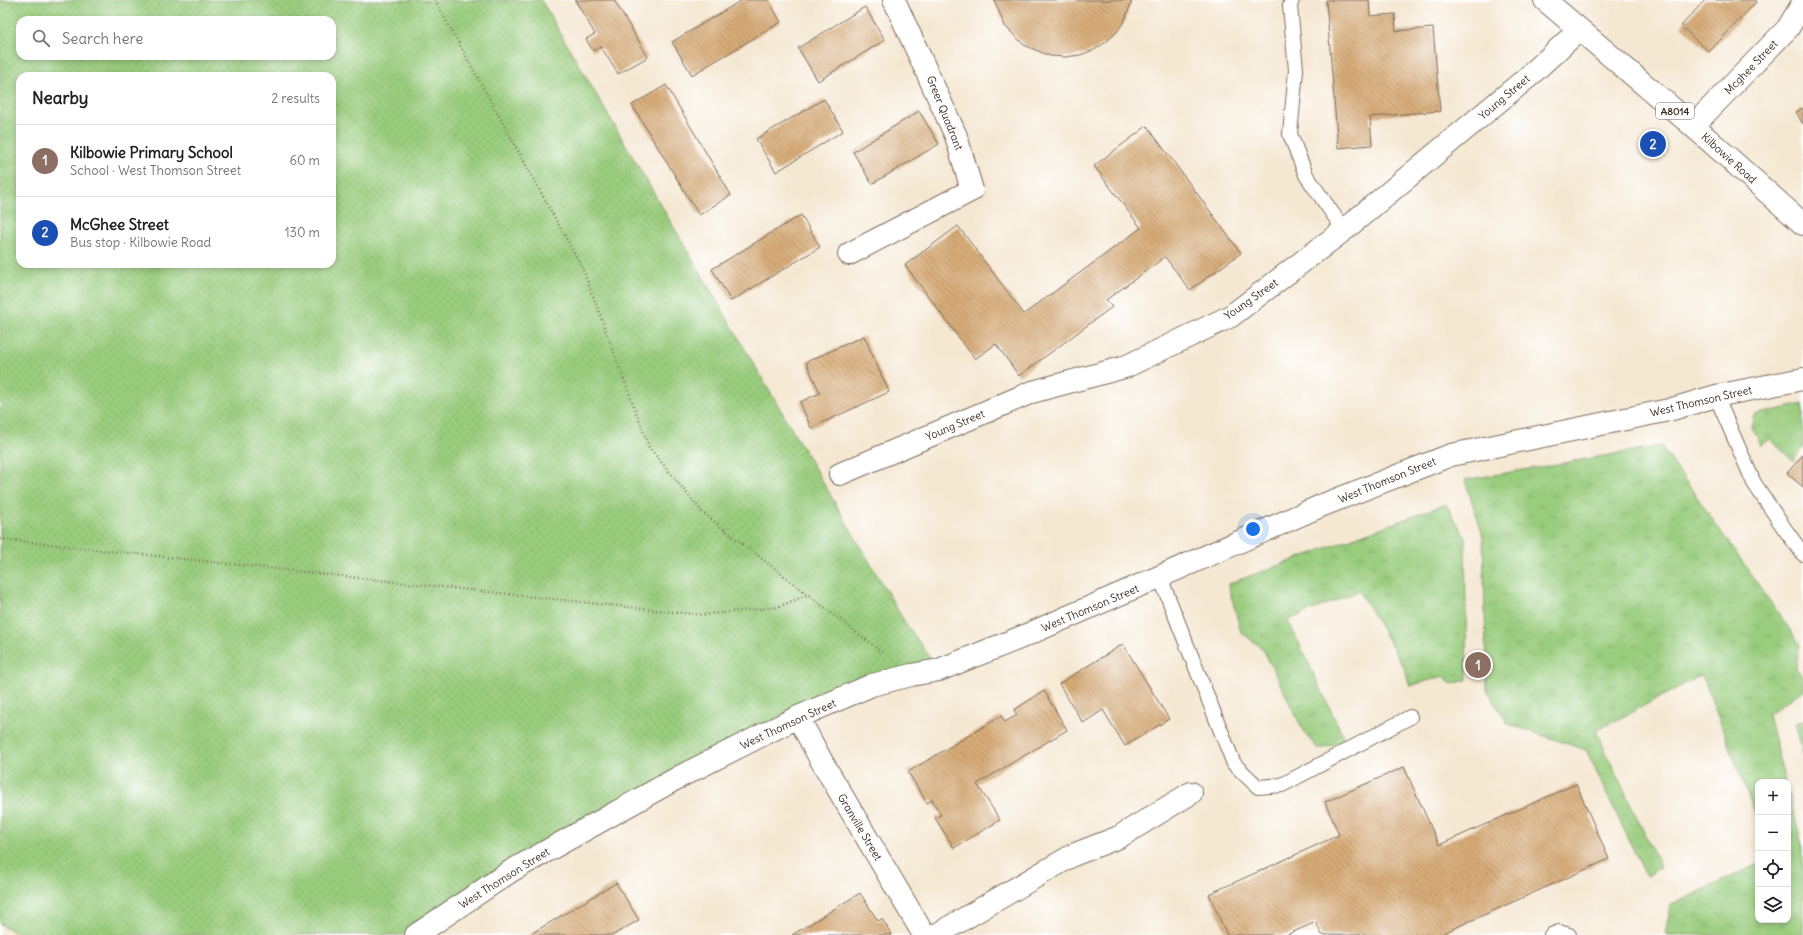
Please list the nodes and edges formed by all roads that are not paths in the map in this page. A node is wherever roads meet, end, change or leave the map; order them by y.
1 (894, 0) edge
2 (1292, 0) edge
3 (1545, 0) edge
4 (1803, 3) edge
5 (1579, 30) junction
6 (1693, 126) junction
7 (1803, 224) edge
8 (1344, 230) junction
9 (849, 254) dead end
10 (1803, 379) edge
11 (1716, 396) junction
12 (840, 474) dead end
13 (1803, 554) edge
14 (1160, 578) junction
15 (798, 717) junction
16 (1410, 717) dead end
17 (1191, 794) dead end
18 (416, 935) edge
19 (924, 935) edge
20 (936, 935) edge
21 (1551, 935) edge
22 (1569, 935) edge

1 - 9 street, Greer Quadrant
2 - 8 lane
3 - 5 street, Kilbowie Road / A8014
4 - 6 street, Mcghee Street
5 - 6 street, Kilbowie Road / A8014
5 - 8 street, Young Street
6 - 7 street, Kilbowie Road / A8014
8 - 12 street, Young Street
10 - 11 street, West Thomson Street
11 - 13 lane
11 - 14 street, West Thomson Street
14 - 15 street, West Thomson Street
14 - 16 lane
15 - 18 street, West Thomson Street
15 - 19 street, Granville Street
17 - 20 street
21 - 22 lane

